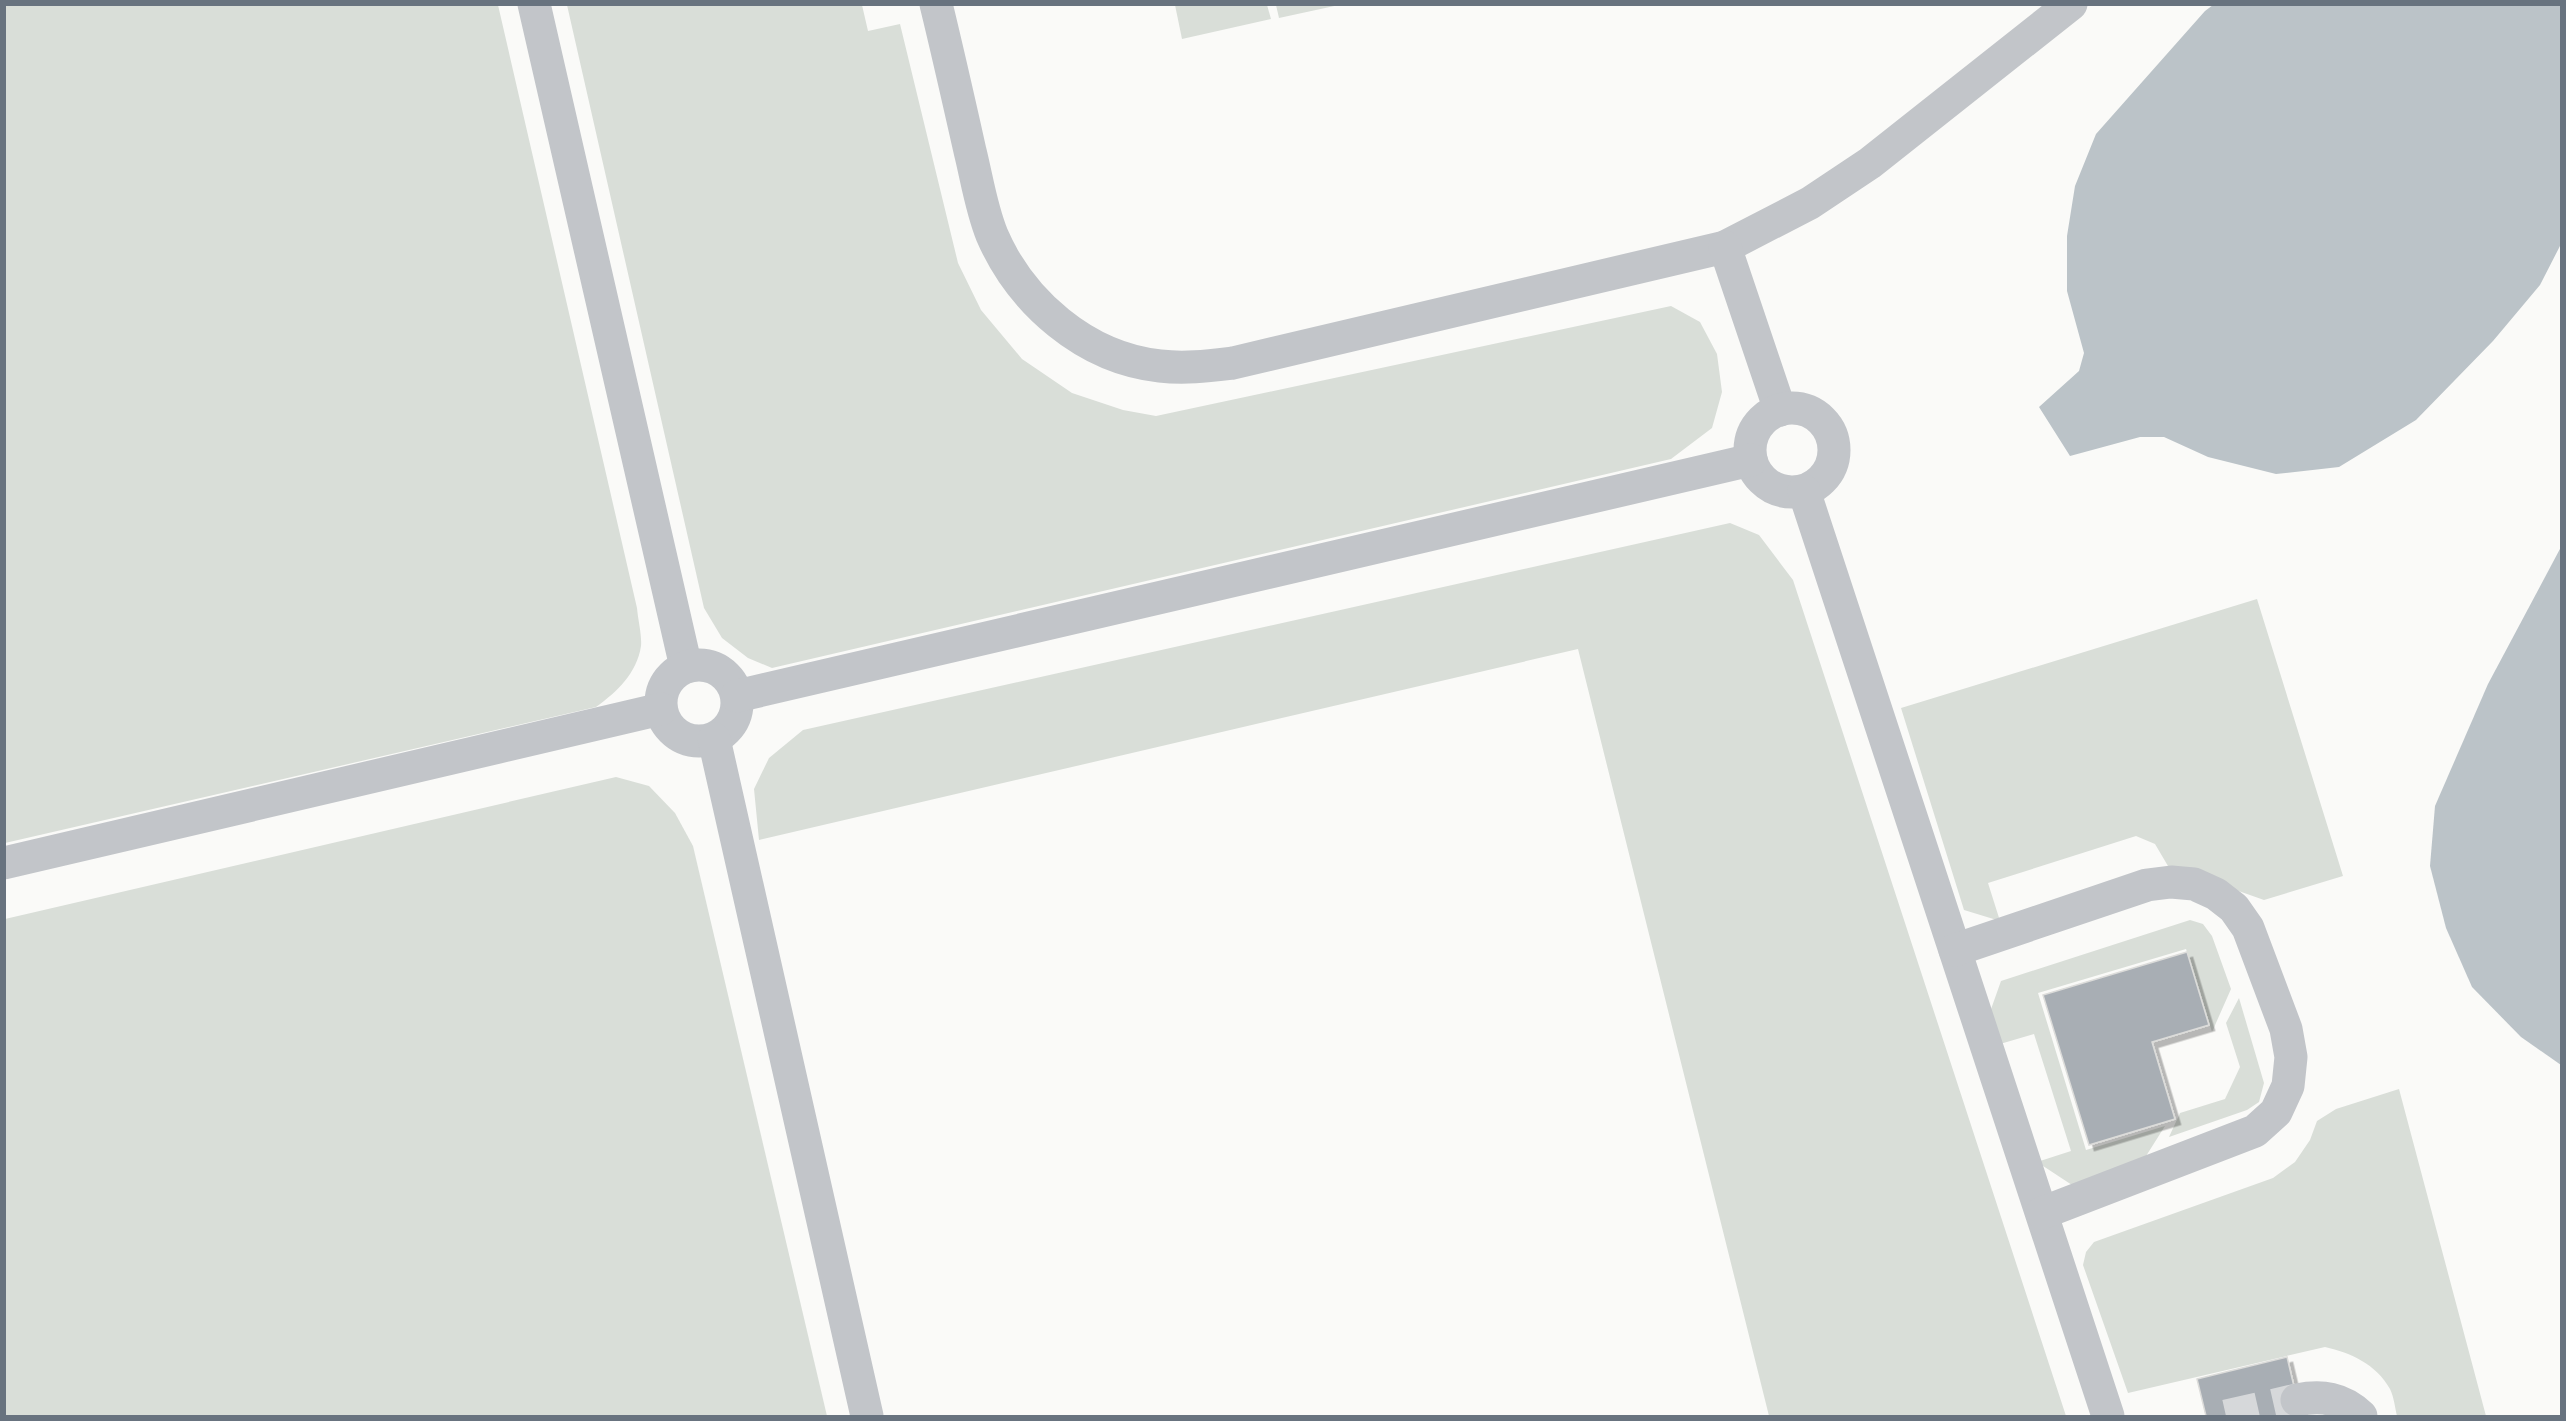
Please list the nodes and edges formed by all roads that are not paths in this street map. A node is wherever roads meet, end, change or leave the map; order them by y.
1 (534, 4) edge
2 (936, 4) edge
3 (2071, 4) edge
4 (1725, 247) junction
5 (1780, 410) junction
6 (1751, 460) junction
7 (1804, 491) junction
8 (686, 667) junction
9 (736, 696) junction
10 (661, 709) junction
11 (714, 739) junction
12 (4, 862) edge
13 (1955, 950) junction
14 (2042, 1213) junction
15 (2297, 1400) tunnel mouth
16 (867, 1416) edge
17 (2108, 1416) edge
18 (2361, 1416) edge

1 - 8 lane
2 - 4 lane
3 - 4 lane
4 - 5 lane
5 - 6 lane
5 - 7 lane
6 - 7 lane
6 - 9 lane
7 - 13 lane
8 - 9 lane
8 - 10 lane
9 - 11 lane
10 - 11 lane
10 - 12 lane
11 - 16 lane
13 - 14 lane
13 - 14 lane
14 - 17 lane
15 - 18 lane

